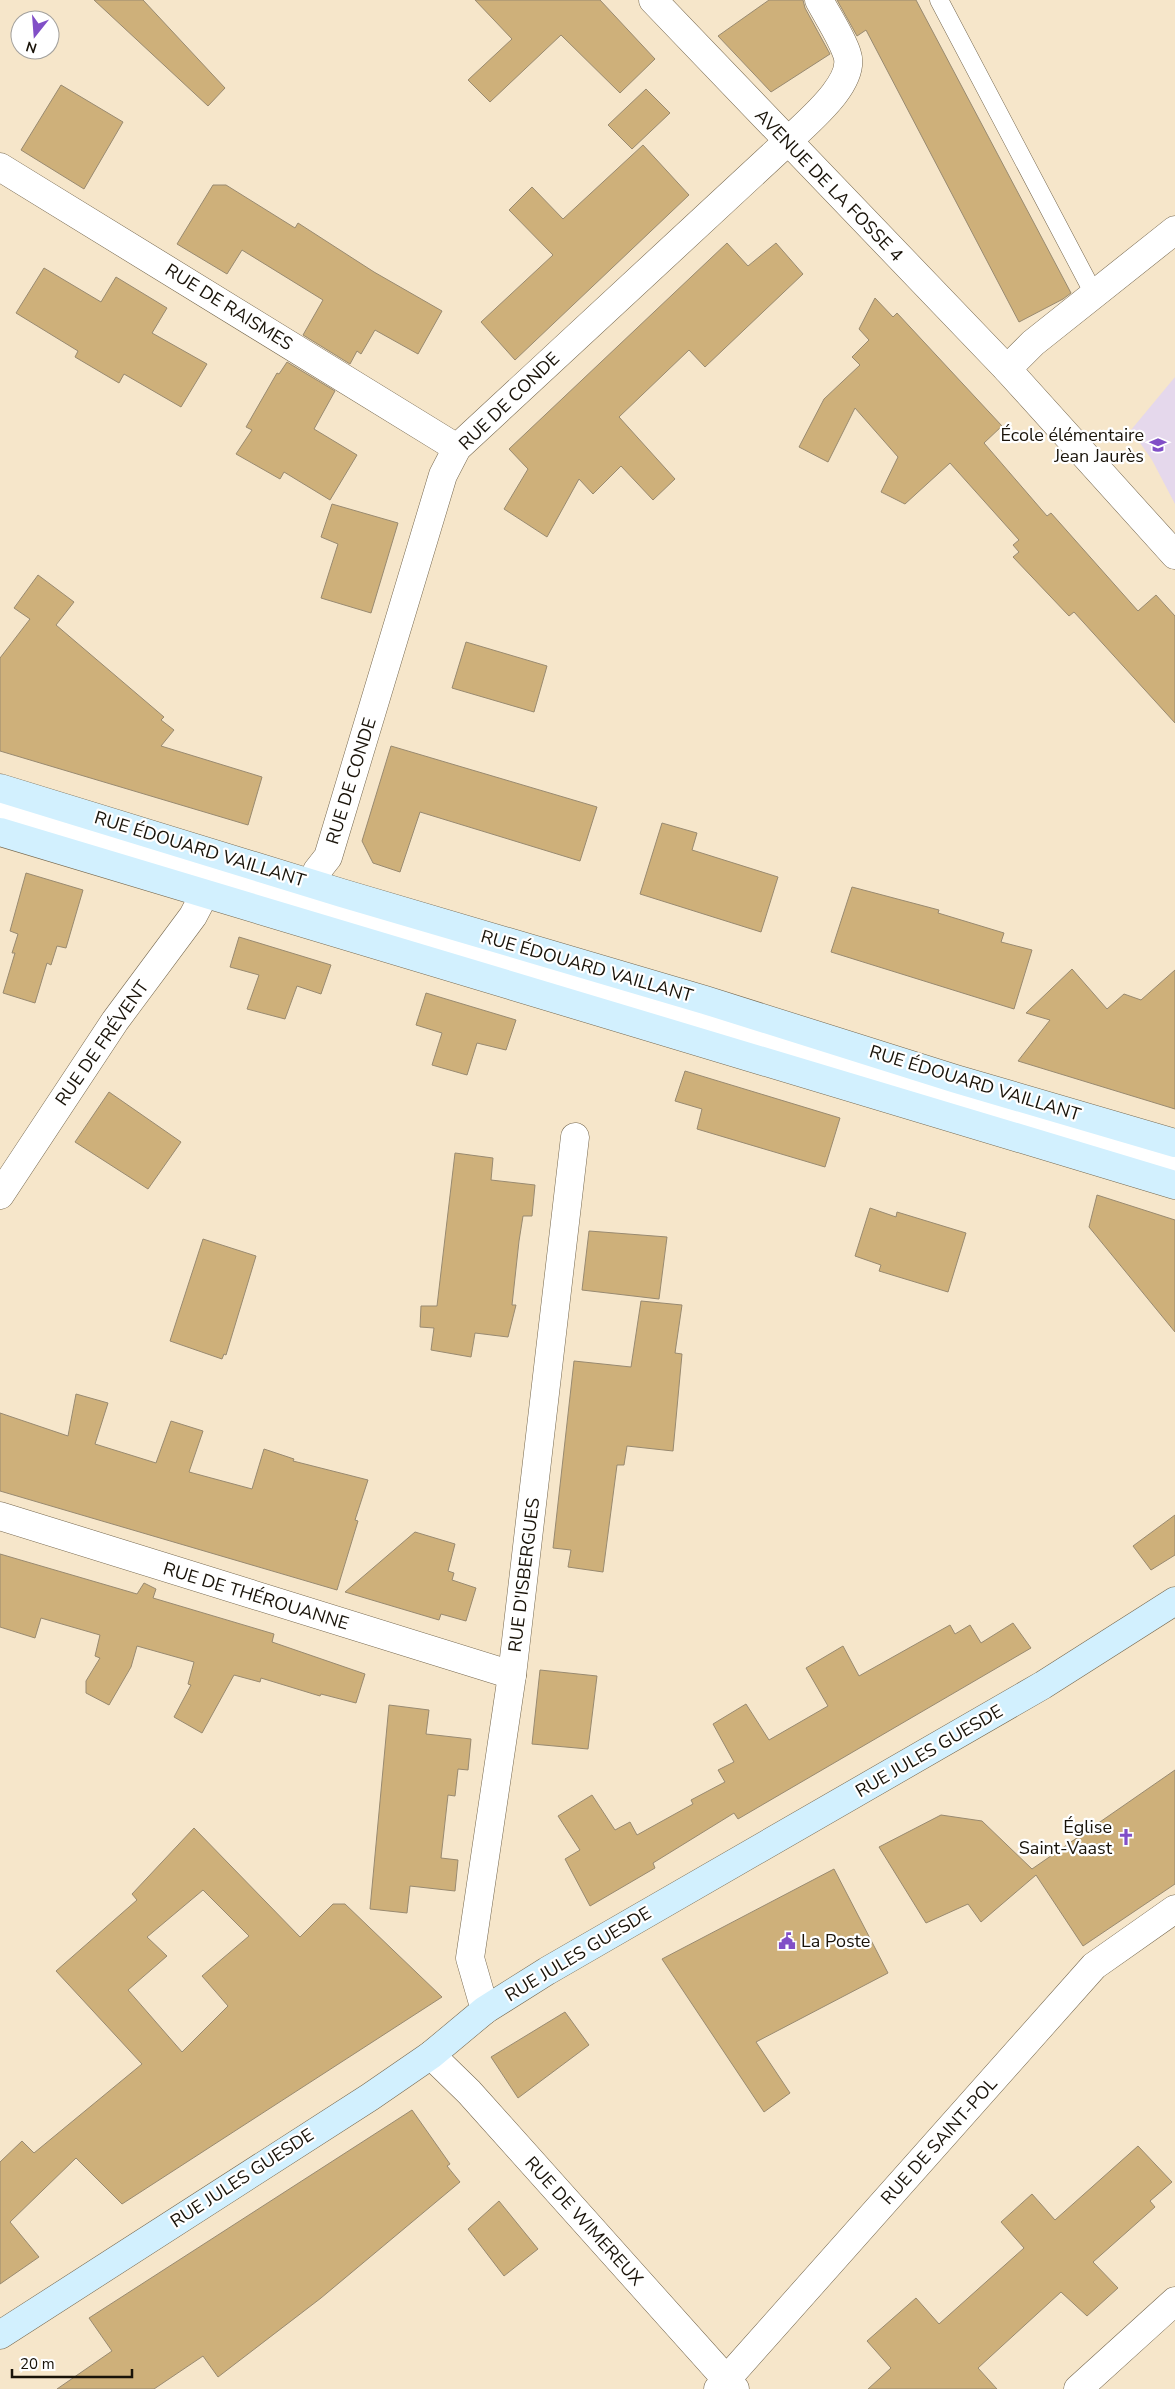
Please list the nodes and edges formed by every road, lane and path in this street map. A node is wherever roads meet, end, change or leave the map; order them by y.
1 (653, 0) edge
2 (819, 0) edge
3 (939, 0) edge
4 (787, 142) junction
5 (0, 167) edge
6 (1175, 230) edge
7 (1094, 294) junction
8 (1007, 369) junction
9 (457, 448) junction
10 (1175, 555) edge
11 (0, 788) edge
12 (0, 810) edge
13 (0, 832) edge
14 (312, 883) junction
15 (205, 893) junction
16 (575, 1137) dead end
17 (1175, 1143) edge
18 (1175, 1166) edge
19 (1175, 1185) edge
20 (0, 1195) edge
21 (0, 1516) edge
22 (1175, 1601) edge
23 (512, 1675) junction
24 (1175, 1909) edge
25 (485, 2010) junction
26 (430, 2055) junction
27 (1175, 2301) edge
28 (0, 2335) edge
29 (727, 2386) edge
30 (1078, 2389) edge

1 - 4 street, AVENUE DE LA FOSSE 4
2 - 4 street, RUE DE CONDE
3 - 7 lane
4 - 8 street, AVENUE DE LA FOSSE 4
4 - 9 street, RUE DE CONDE
5 - 9 street, RUE DE RAISMES
6 - 7 street
7 - 8 street
8 - 10 street, AVENUE DE LA FOSSE 4
9 - 14 street, RUE DE CONDE
11 - 14 main road, RUE ÉDOUARD VAILLANT
12 - 18 lane
13 - 15 main road
14 - 17 main road, RUE ÉDOUARD VAILLANT
15 - 19 main road
15 - 20 street, RUE DE FRÉVENT
16 - 23 street, RUE D'ISBERGUES
21 - 23 street, RUE DE THÉROUANNE
22 - 25 main road, RUE JULES GUESDE
23 - 25 street, RUE D'ISBERGUES
24 - 29 street, RUE DE SAINT-POL
25 - 26 main road, RUE JULES GUESDE
26 - 28 main road, RUE JULES GUESDE
26 - 29 street, RUE DE WIMEREUX
27 - 30 street

